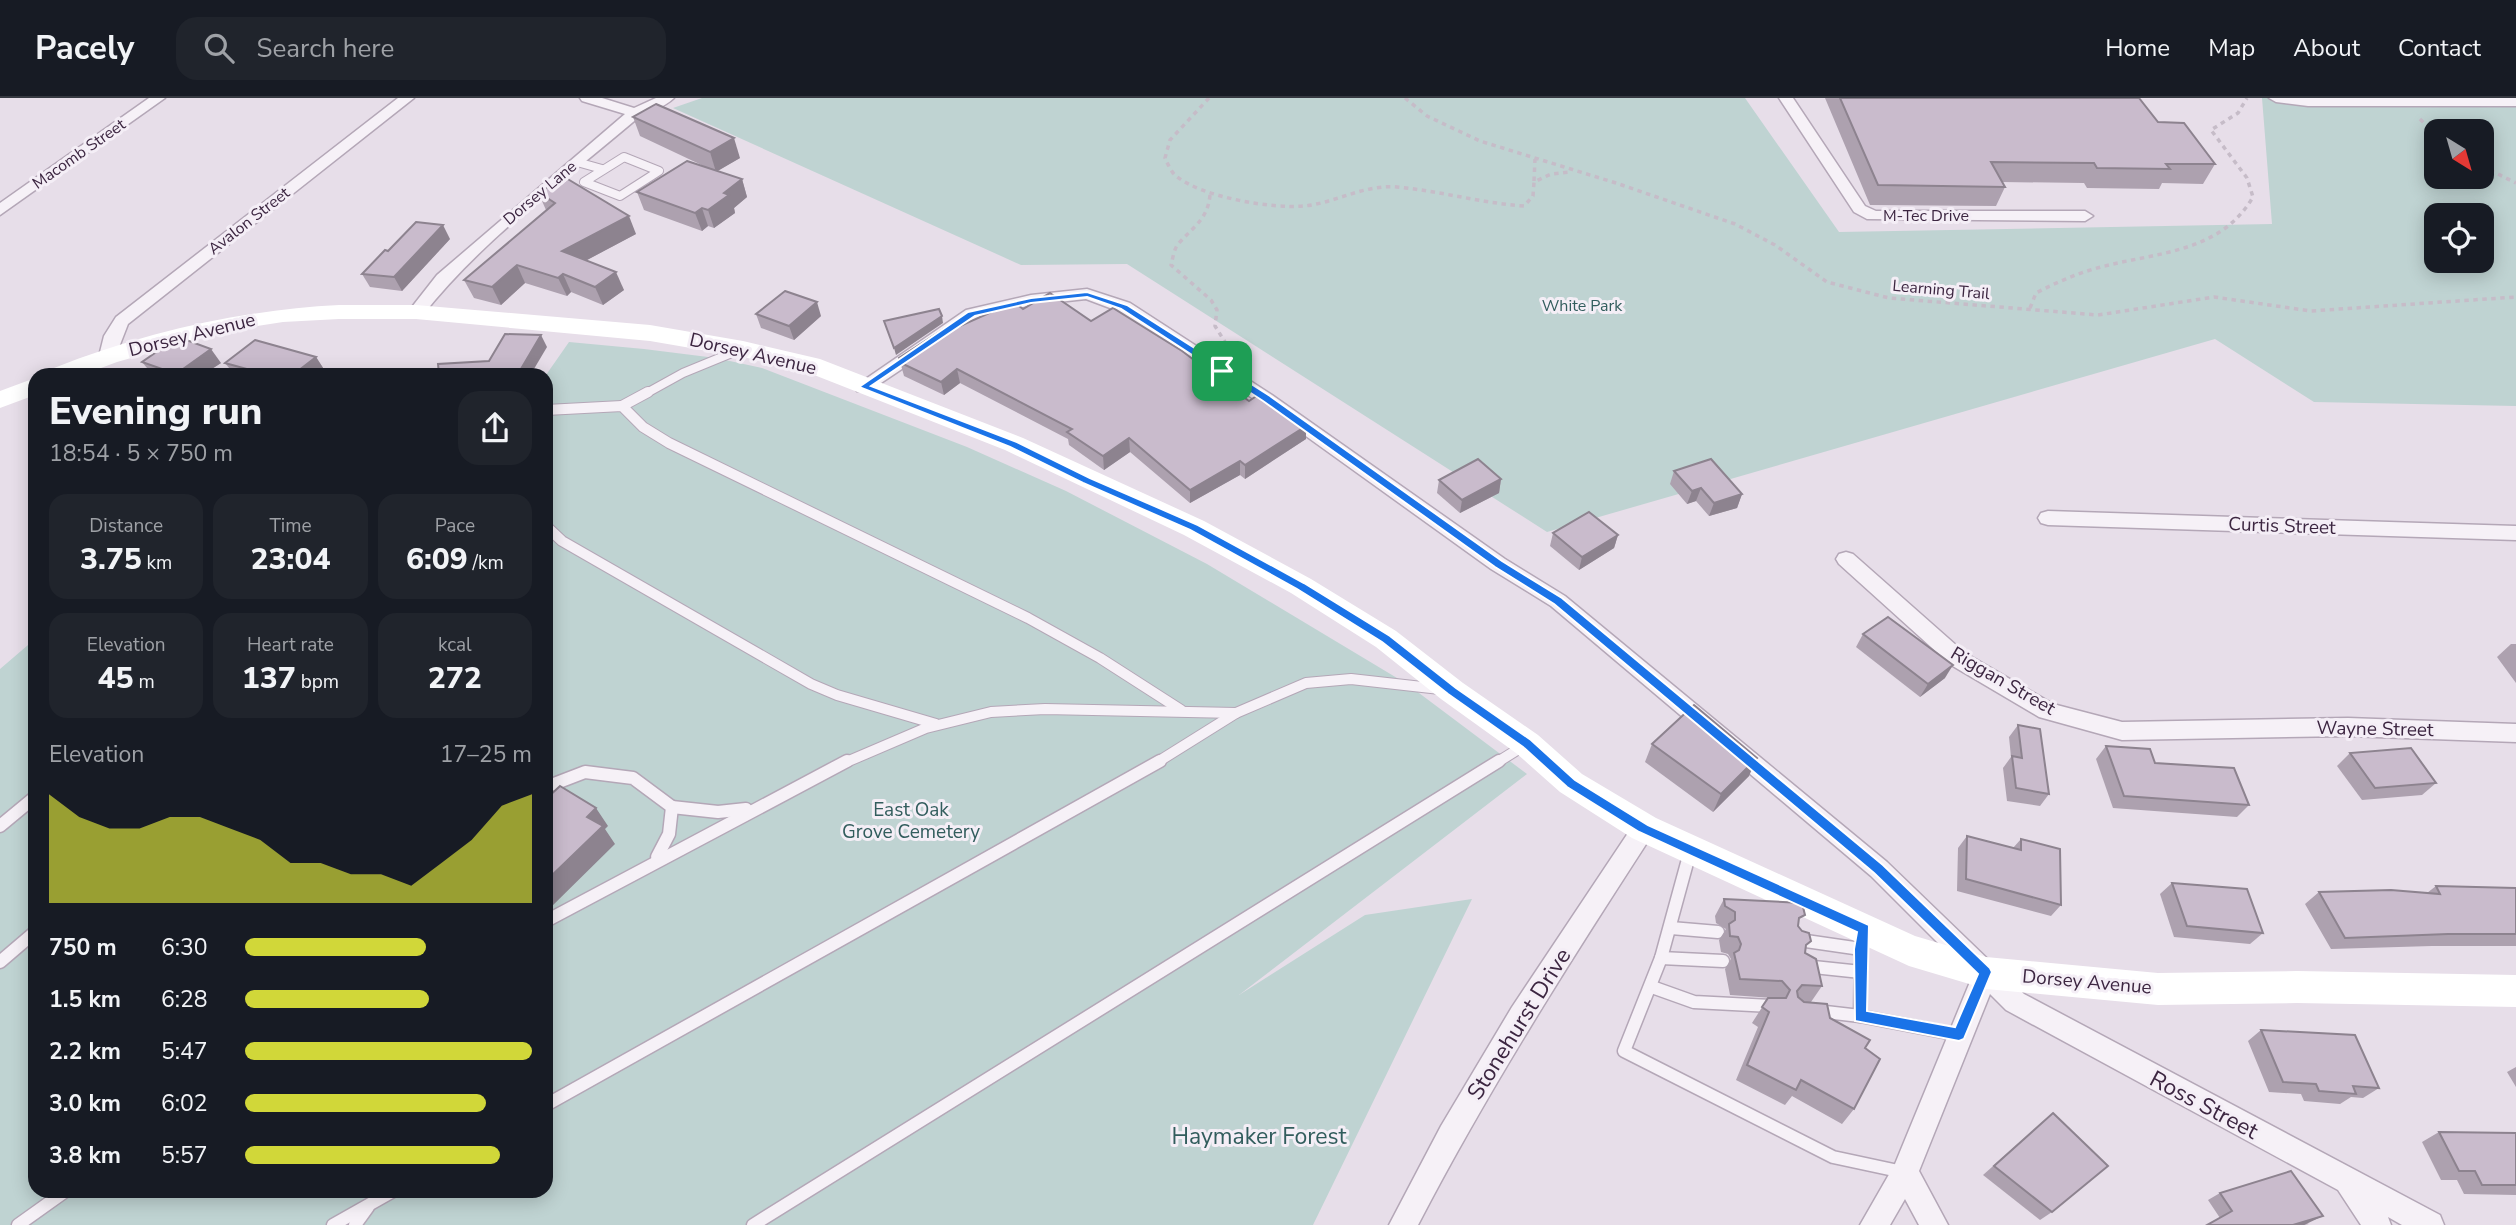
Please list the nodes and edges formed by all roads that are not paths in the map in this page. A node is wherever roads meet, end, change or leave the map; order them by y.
1 (158, 98) edge
2 (407, 98) edge
3 (587, 98) edge
4 (667, 98) edge
5 (1786, 98) edge
6 (2276, 98) edge
7 (2516, 102) edge
8 (635, 113) junction
9 (577, 162) junction
10 (601, 169) junction
11 (0, 209) edge
12 (2085, 216) dead end
13 (416, 313) junction
14 (743, 349) junction
15 (108, 356) junction
16 (78, 368) edge
17 (863, 387) junction
18 (28, 389) edge
19 (0, 400) edge
20 (622, 406) junction
21 (553, 410) edge
22 (2049, 518) dead end
23 (553, 533) edge
24 (2516, 533) edge
25 (1846, 559) dead end
26 (1452, 691) junction
27 (1183, 712) junction
28 (1236, 713) junction
29 (939, 724) junction
30 (2234, 730) joint
31 (2516, 733) edge
32 (1527, 744) junction
33 (553, 784) edge
34 (28, 803) edge
35 (762, 805) junction
36 (672, 807) junction
37 (0, 826) edge
38 (1644, 828) junction
39 (1690, 850) junction
40 (653, 862) junction
41 (553, 917) edge
42 (1671, 928) junction
43 (1718, 932) dead end
44 (28, 938) edge
45 (1863, 939) junction
46 (1796, 940) edge
47 (1661, 958) junction
48 (1723, 961) dead end
49 (0, 962) edge
50 (1803, 966) edge
51 (1861, 972) junction
52 (1986, 972) junction
53 (1652, 987) junction
54 (2516, 991) edge
55 (1772, 1006) edge
56 (1808, 1010) edge
57 (1860, 1016) junction
58 (1959, 1035) junction
59 (553, 1101) edge
60 (1905, 1173) junction
61 (2347, 1181) junction
62 (56, 1198) edge
63 (381, 1198) edge
64 (370, 1204) junction
65 (18, 1225) edge
66 (333, 1225) edge
67 (355, 1225) edge
68 (754, 1225) edge
69 (1403, 1225) edge
70 (1874, 1225) edge
71 (1934, 1225) edge
72 (2377, 1225) edge
73 (2431, 1225) edge

1 - 11 street, Macomb Street
2 - 15 street, Avalon Street
3 - 8 street
4 - 8 street, Dorsey Lane
5 - 12 street, M-Tec Drive
6 - 7 street
8 - 9 street, Dorsey Lane
9 - 10 lane
9 - 13 street, Dorsey Lane
10 - 10 lane
13 - 14 street, Dorsey Avenue
13 - 15 street, Dorsey Avenue
14 - 17 street, Dorsey Avenue
14 - 20 lane
15 - 16 street, Dorsey Avenue
17 - 26 street, Dorsey Avenue
17 - 52 street, Ross Street
18 - 19 street
20 - 21 lane
20 - 27 lane
22 - 24 street, Curtis Street
23 - 29 lane
25 - 30 street, Riggan Street
26 - 28 lane
26 - 32 street, Dorsey Avenue
27 - 28 lane
27 - 29 lane
28 - 59 lane
29 - 35 lane
30 - 31 street, Wayne Street
32 - 38 street, Dorsey Avenue
32 - 68 lane
33 - 36 lane
34 - 37 lane
35 - 36 lane
35 - 40 lane
36 - 40 lane
38 - 39 street, Dorsey Avenue
38 - 69 street, Stonehurst Drive
39 - 42 lane
39 - 45 street, Dorsey Avenue
40 - 41 lane
42 - 43 lane
42 - 47 lane
44 - 49 lane
45 - 46 lane
45 - 51 lane
45 - 52 street, Dorsey Avenue
47 - 48 lane
47 - 53 lane
50 - 51 lane
51 - 57 lane
52 - 54 street, Dorsey Avenue
52 - 58 street
52 - 61 street, Ross Street
53 - 55 lane
53 - 60 lane
56 - 57 lane
57 - 58 lane
58 - 60 street
60 - 70 street
60 - 71 street
61 - 72 street
61 - 73 street, Ross Street
62 - 65 lane
63 - 64 lane
64 - 66 lane
64 - 67 lane

